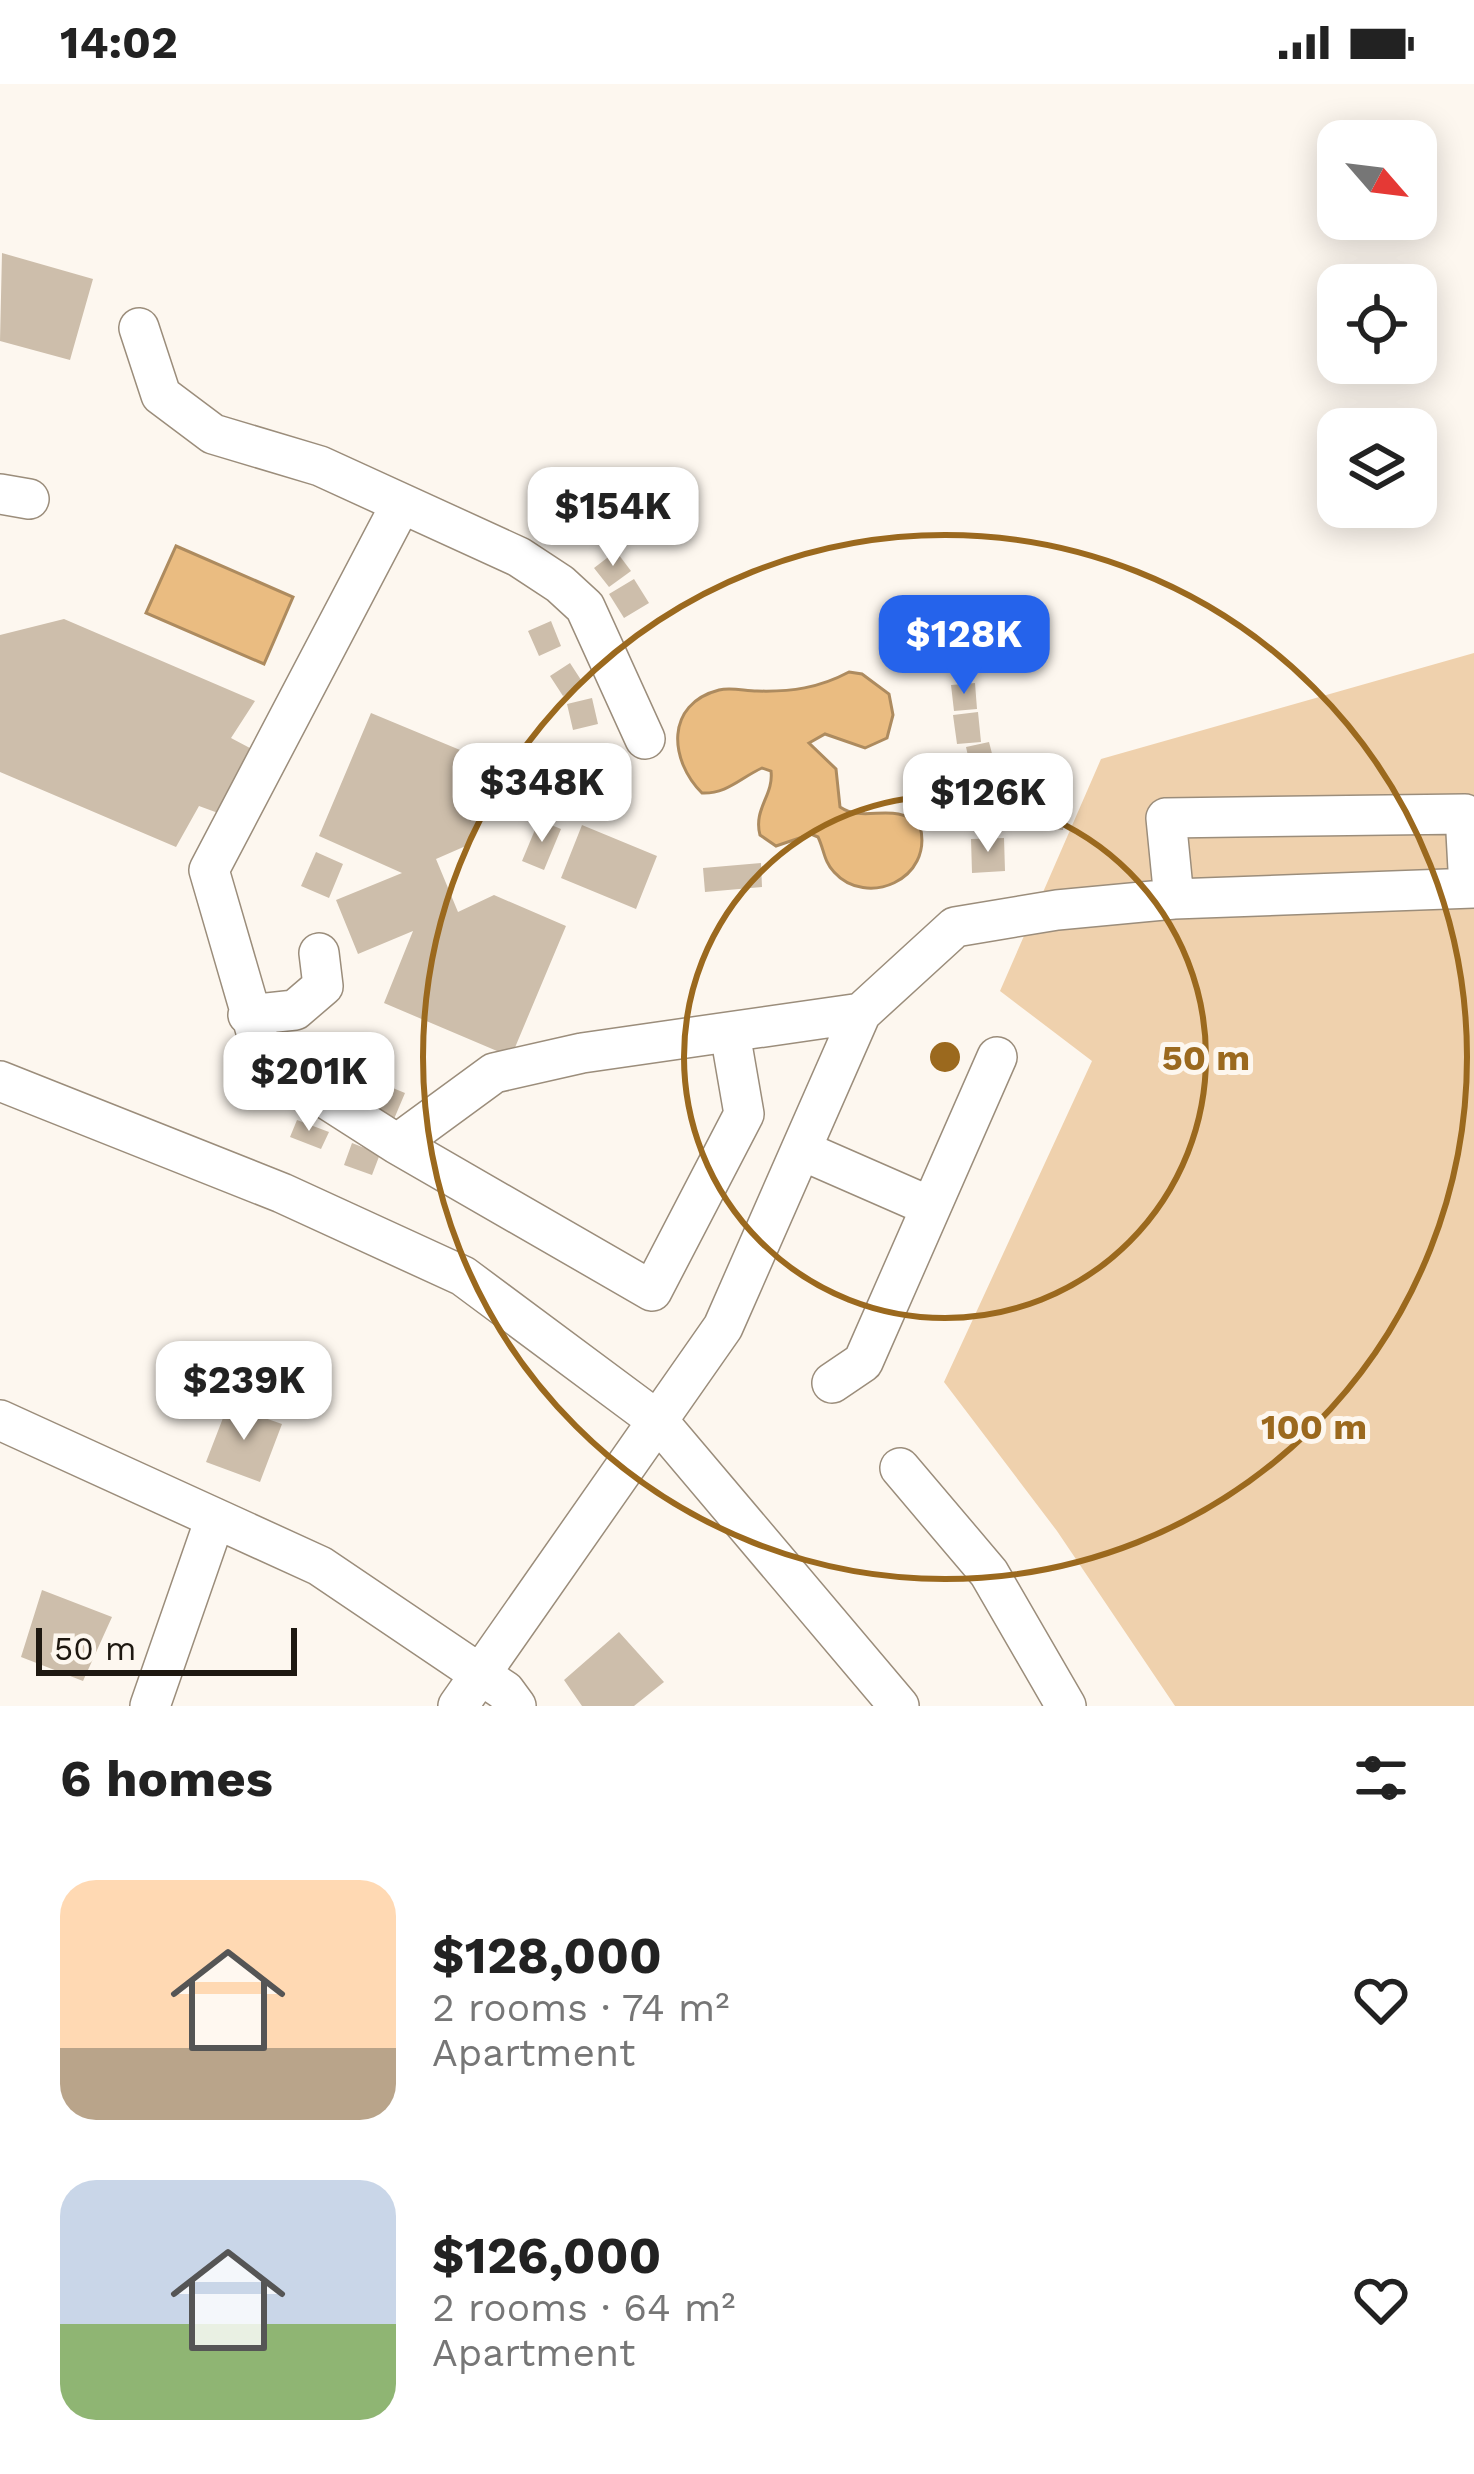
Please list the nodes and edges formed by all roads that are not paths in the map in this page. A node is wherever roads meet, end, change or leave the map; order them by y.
1 (139, 328) dead end
2 (400, 506) junction
3 (645, 739) dead end
4 (1472, 888) edge
5 (1174, 899) junction
6 (319, 952) dead end
7 (861, 1013) junction
8 (248, 1015) junction
9 (730, 1033) junction
10 (997, 1057) dead end
11 (0, 1081) edge
12 (397, 1144) junction
13 (801, 1150) junction
14 (929, 1206) junction
15 (832, 1383) dead end
16 (0, 1420) edge
17 (658, 1421) junction
18 (900, 1468) dead end
19 (215, 1519) junction
20 (469, 1690) edge
21 (150, 1706) edge
22 (516, 1706) edge
23 (899, 1706) edge
24 (1066, 1706) edge

1 - 2 street
2 - 3 street
2 - 8 street
4 - 5 street
4 - 5 street
5 - 7 street
6 - 8 street
7 - 9 street
7 - 13 street
8 - 12 street
9 - 12 street
9 - 12 street
10 - 14 street
11 - 17 street
13 - 14 street
13 - 17 street
14 - 15 street
16 - 19 street
17 - 20 street
17 - 23 street
18 - 24 street
19 - 20 street
19 - 21 street
20 - 22 street

